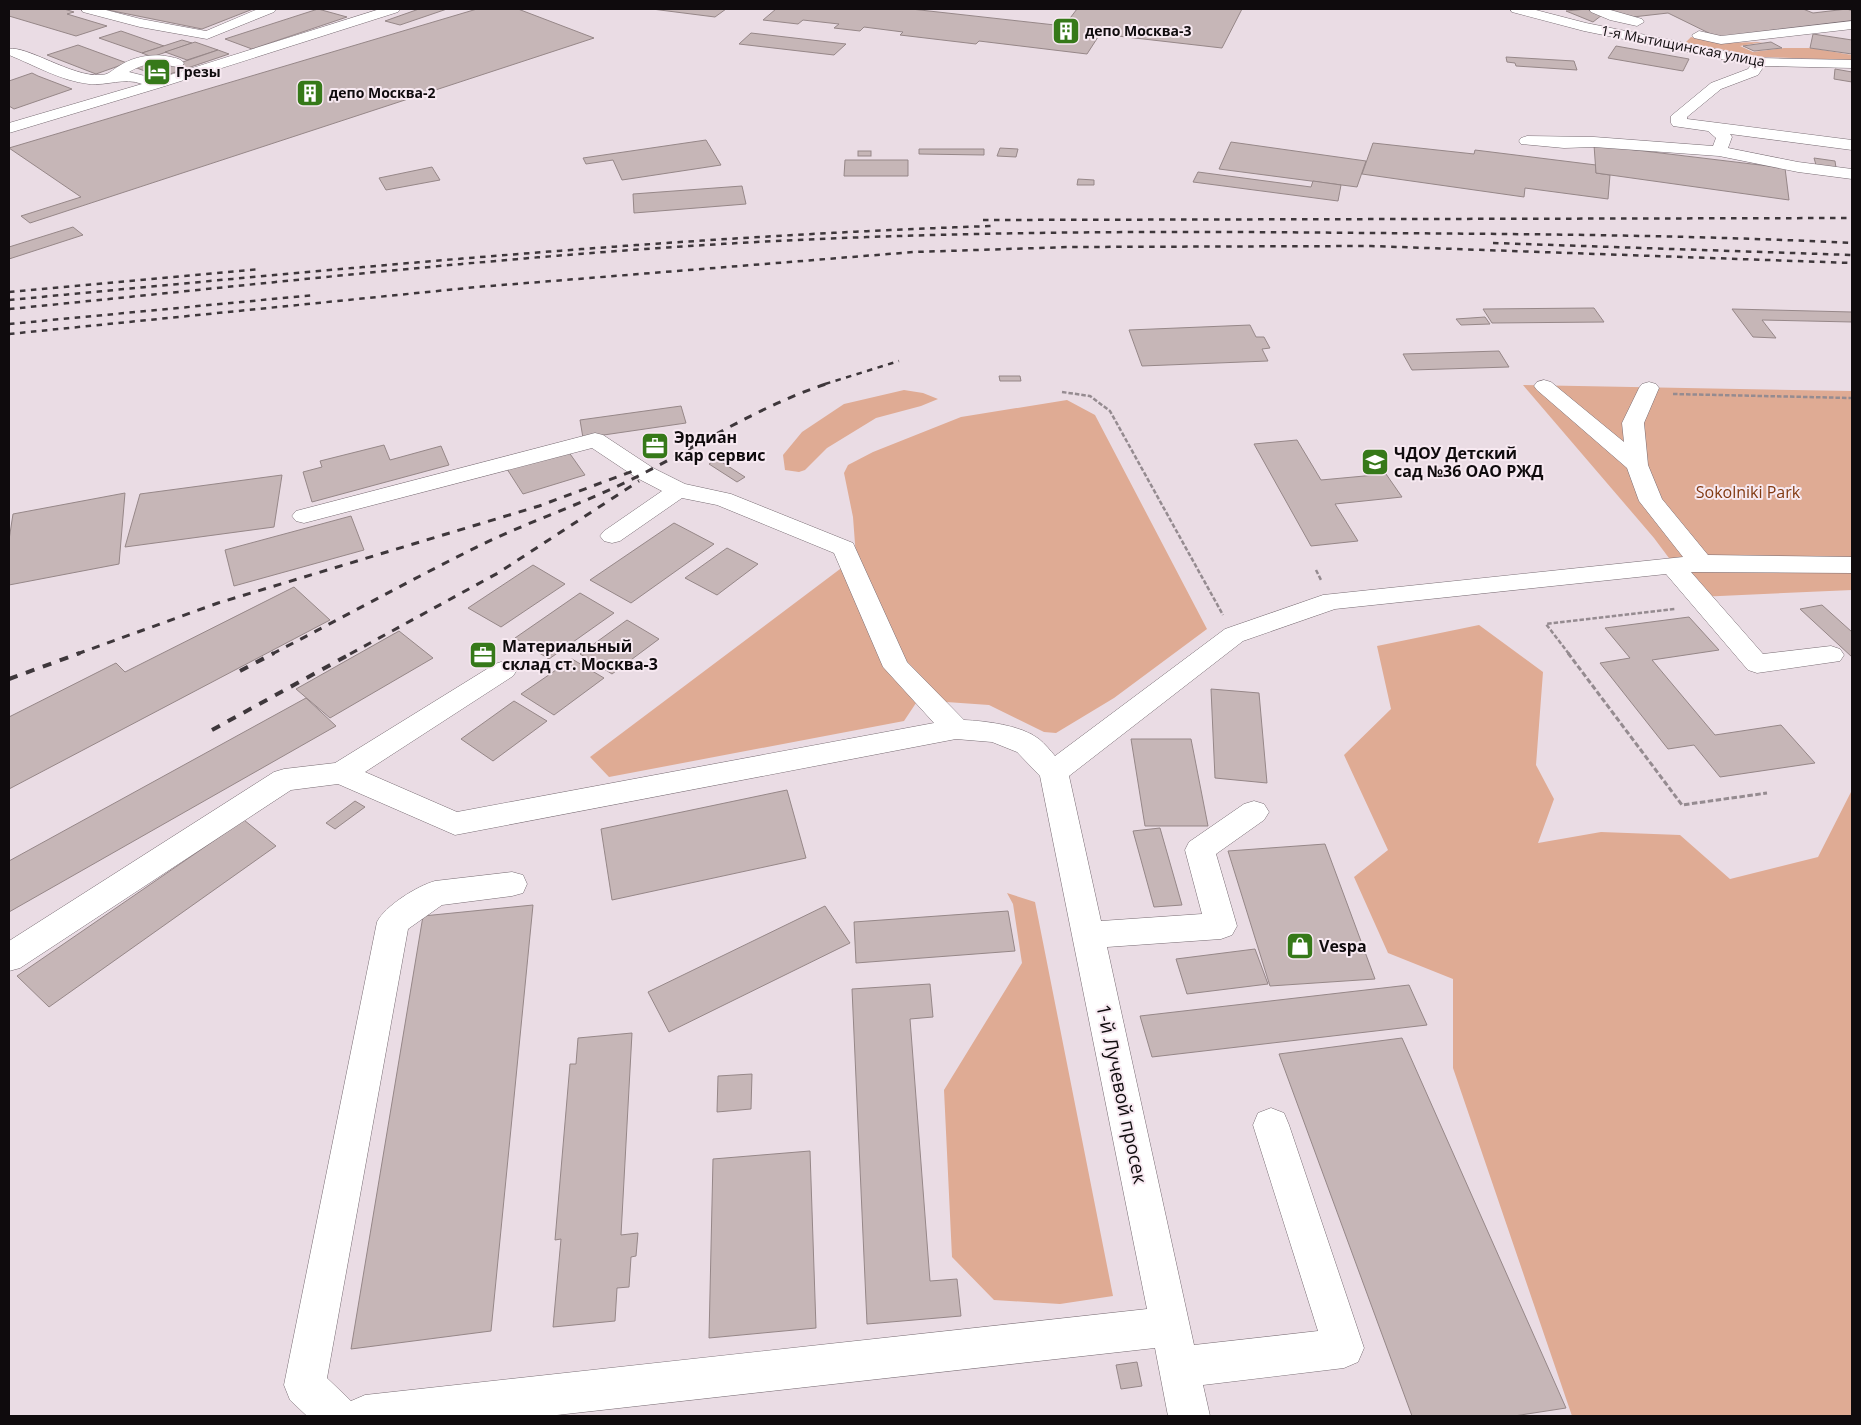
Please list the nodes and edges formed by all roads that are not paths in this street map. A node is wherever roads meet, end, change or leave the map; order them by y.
1 (88, 9) edge
2 (270, 9) edge
3 (393, 9) edge
4 (1546, 9) edge
5 (1596, 9) edge
6 (1523, 10) edge
7 (1647, 24) dead end
8 (1852, 25) edge
9 (1688, 33) dead end
10 (13, 52) dead end
11 (1760, 62) junction
12 (177, 63) dead end
13 (1852, 64) edge
14 (115, 76) junction
15 (157, 84) junction
16 (1713, 127) junction
17 (9, 128) edge
18 (1527, 142) dead end
19 (1852, 145) edge
20 (1719, 151) junction
21 (1852, 174) edge
22 (1544, 386) dead end
23 (1648, 391) road end
24 (1637, 465) junction
25 (678, 490) junction
26 (304, 516) dead end
27 (612, 536) dead end
28 (1701, 563) junction
29 (1852, 565) edge
30 (1671, 566) junction
31 (1832, 656) dead end
32 (504, 670) dead end
33 (956, 729) junction
34 (341, 772) junction
35 (1054, 772) junction
36 (1254, 812) dead end
37 (512, 884) dead end
38 (1088, 935) junction
39 (9, 958) edge
40 (1271, 1124) dead end
41 (1170, 1326) junction
42 (1179, 1367) junction
43 (336, 1416) edge
44 (366, 1416) edge
45 (1189, 1416) edge

1 - 2 street
3 - 15 street
4 - 6 street
5 - 7 street
6 - 11 street, 1-я Мытищинская улица
8 - 9 street
10 - 14 street
11 - 13 street, 1-я Мытищинская улица
11 - 16 street
12 - 14 street
14 - 15 street
15 - 17 street
16 - 19 street
16 - 20 street
18 - 20 street
20 - 21 street
22 - 24 street
23 - 24 street
24 - 28 street
25 - 26 street
25 - 27 street
25 - 33 street
28 - 29 street
28 - 30 street
30 - 31 street
30 - 35 street
32 - 34 street
33 - 34 street
33 - 35 street
34 - 39 street
35 - 38 street, 1-й Лучевой просек
36 - 38 street
37 - 43 street
38 - 41 street, 1-й Лучевой просек
40 - 42 street
41 - 42 street, 1-й Лучевой просек
41 - 44 street
42 - 45 street, 1-й Лучевой просек

